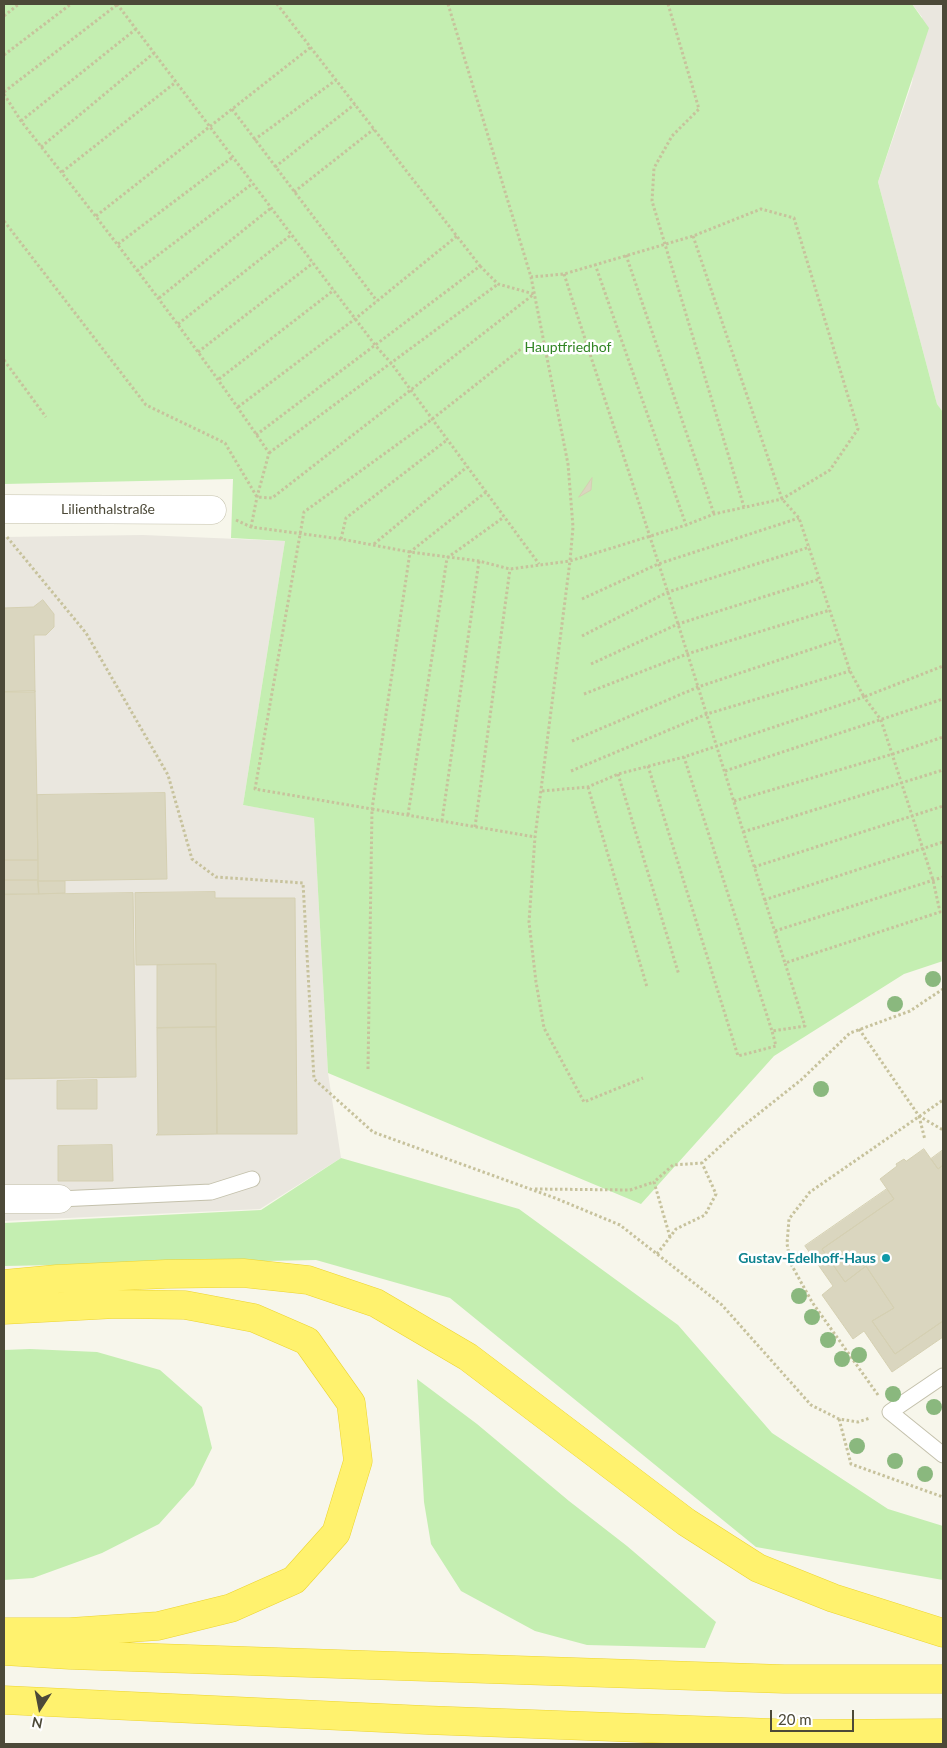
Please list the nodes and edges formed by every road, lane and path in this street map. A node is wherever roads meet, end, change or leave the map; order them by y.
1 (19, 4) edge
2 (71, 4) edge
3 (117, 4) edge
4 (277, 4) edge
5 (448, 4) edge
6 (668, 4) edge
7 (4, 16) edge
8 (136, 29) junction
9 (310, 47) junction
10 (154, 53) junction
11 (4, 55) edge
12 (336, 80) junction
13 (176, 82) junction
14 (4, 93) edge
15 (355, 104) junction
16 (232, 109) junction
17 (21, 122) junction
18 (209, 126) junction
19 (374, 129) junction
20 (254, 140) junction
21 (41, 147) junction
22 (233, 157) junction
23 (275, 168) junction
24 (62, 172) junction
25 (253, 184) junction
26 (294, 192) junction
27 (271, 208) junction
28 (96, 216) junction
29 (4, 221) edge
30 (292, 235) junction
31 (457, 236) junction
32 (693, 236) junction
33 (118, 244) junction
34 (666, 244) junction
35 (626, 255) junction
36 (312, 263) junction
37 (595, 264) junction
38 (480, 266) junction
39 (137, 271) junction
40 (564, 274) junction
41 (531, 277) junction
42 (498, 284) junction
43 (334, 290) junction
44 (534, 294) junction
45 (159, 298) junction
46 (377, 301) junction
47 (355, 319) junction
48 (178, 324) junction
49 (375, 345) junction
50 (521, 349) dead end
51 (198, 352) junction
52 (4, 360) edge
53 (391, 363) junction
54 (219, 379) junction
55 (410, 391) junction
56 (238, 407) junction
57 (46, 417) dead end
58 (432, 420) junction
59 (256, 435) junction
60 (447, 440) junction
61 (269, 453) junction
62 (468, 467) junction
63 (486, 492) junction
64 (257, 497) junction
65 (782, 499) junction
66 (744, 507) junction
67 (4, 509) edge
68 (212, 510) dead end
69 (714, 514) junction
70 (504, 516) junction
71 (799, 518) junction
72 (686, 525) junction
73 (4, 532) edge
74 (301, 534) junction
75 (649, 536) junction
76 (341, 539) junction
77 (374, 544) junction
78 (810, 546) junction
79 (410, 552) junction
80 (447, 558) junction
81 (570, 561) junction
82 (479, 562) junction
83 (539, 564) junction
84 (658, 564) junction
85 (510, 569) junction
86 (820, 579) junction
87 (668, 592) junction
88 (582, 598) dead end
89 (830, 610) junction
90 (678, 624) junction
91 (582, 636) dead end
92 (839, 640) junction
93 (687, 654) junction
94 (592, 664) dead end
95 (943, 666) edge
96 (850, 671) junction
97 (698, 687) junction
98 (584, 694) dead end
99 (864, 697) junction
100 (943, 699) edge
101 (707, 714) junction
102 (881, 720) junction
103 (943, 736) edge
104 (572, 741) dead end
105 (717, 746) junction
106 (893, 754) junction
107 (684, 757) junction
108 (648, 766) junction
109 (943, 770) edge
110 (571, 771) dead end
111 (725, 771) junction
112 (618, 774) junction
113 (901, 784) junction
114 (588, 787) junction
115 (542, 791) junction
116 (734, 801) junction
117 (943, 806) edge
118 (372, 809) junction
119 (408, 815) junction
120 (911, 816) junction
121 (442, 821) junction
122 (475, 827) junction
123 (743, 832) junction
124 (535, 837) junction
125 (943, 842) edge
126 (922, 849) junction
127 (754, 867) junction
128 (943, 877) edge
129 (933, 880) junction
130 (764, 900) junction
131 (775, 931) junction
132 (785, 963) junction
133 (679, 975) dead end
134 (647, 986) dead end
135 (943, 989) edge
136 (859, 1029) junction
137 (772, 1031) junction
138 (368, 1069) dead end
139 (643, 1078) dead end
140 (943, 1100) edge
141 (919, 1116) junction
142 (943, 1130) edge
143 (924, 1140) dead end
144 (702, 1163) junction
145 (252, 1179) dead end
146 (654, 1182) junction
147 (532, 1189) junction
148 (4, 1199) edge
149 (59, 1199) joint
150 (670, 1237) junction
151 (657, 1254) junction
152 (4, 1284) edge
153 (4, 1310) edge
154 (943, 1376) edge
155 (890, 1412) junction
156 (839, 1419) junction
157 (943, 1455) edge
158 (943, 1497) edge
159 (4, 1632) edge
160 (943, 1633) edge
161 (4, 1651) edge
162 (943, 1679) edge
163 (4, 1700) edge
164 (943, 1733) edge

1 - 7 path
2 - 11 path
3 - 8 path
3 - 14 path
4 - 9 path
5 - 41 path
6 - 34 path
8 - 10 path
8 - 17 path
9 - 12 path
9 - 16 path
10 - 13 path
10 - 21 path
12 - 15 path
12 - 20 path
13 - 18 path
13 - 24 path
14 - 17 path
15 - 19 path
15 - 23 path
16 - 18 path
16 - 20 path
17 - 21 path
18 - 22 path
18 - 28 path
19 - 26 path
19 - 31 path
20 - 23 path
21 - 24 path
22 - 25 path
22 - 33 path
23 - 26 path
24 - 28 path
25 - 27 path
25 - 39 path
26 - 46 path
27 - 30 path
27 - 45 path
28 - 33 path
29 - 64 path
30 - 36 path
30 - 48 path
31 - 38 path
31 - 46 path
32 - 34 path
32 - 65 path
32 - 65 path
33 - 39 path
34 - 35 path
34 - 66 path
35 - 37 path
35 - 69 path
36 - 43 path
36 - 51 path
37 - 40 path
37 - 72 path
38 - 42 path
38 - 49 path
39 - 45 path
40 - 41 path
40 - 75 path
41 - 44 path
42 - 44 path
42 - 53 path
43 - 47 path
43 - 54 path
44 - 55 path
44 - 81 path
45 - 48 path
46 - 47 path
47 - 49 path
47 - 56 path
48 - 51 path
49 - 53 path
49 - 59 path
50 - 58 path
51 - 54 path
52 - 57 path
53 - 55 path
53 - 61 path
54 - 56 path
55 - 58 path
55 - 64 path
56 - 59 path
58 - 60 path
58 - 74 path
59 - 61 path
60 - 62 path
60 - 76 path
61 - 64 path
62 - 63 path
62 - 77 path
63 - 70 path
63 - 79 path
64 - 74 path
65 - 66 path
65 - 71 path
66 - 69 path
67 - 68 street, Lilienthalstraße
69 - 72 path
70 - 80 path
70 - 83 path
71 - 78 path
71 - 84 path
72 - 75 path
73 - 147 path
74 - 76 path
74 - 118 path
75 - 81 path
75 - 84 path
76 - 77 path
77 - 79 path
78 - 86 path
78 - 87 path
79 - 80 path
79 - 118 path
80 - 82 path
80 - 119 path
81 - 83 path
81 - 115 path
82 - 85 path
82 - 121 path
83 - 85 path
84 - 87 path
84 - 88 path
85 - 122 path
86 - 89 path
86 - 90 path
87 - 90 path
87 - 91 path
89 - 92 path
89 - 93 path
90 - 93 path
90 - 94 path
92 - 96 path
92 - 97 path
93 - 97 path
93 - 98 path
95 - 99 path
96 - 99 path
96 - 101 path
97 - 101 path
97 - 104 path
99 - 102 path
99 - 105 path
100 - 102 path
101 - 105 path
101 - 110 path
102 - 106 path
102 - 111 path
103 - 106 path
105 - 107 path
105 - 111 path
106 - 113 path
106 - 116 path
107 - 108 path
107 - 137 path
108 - 112 path
108 - 137 path
109 - 113 path
111 - 116 path
112 - 114 path
112 - 133 path
113 - 120 path
113 - 123 path
114 - 115 path
114 - 134 path
115 - 124 path
116 - 123 path
117 - 120 path
118 - 119 path
118 - 138 path
119 - 121 path
120 - 126 path
120 - 127 path
121 - 122 path
122 - 124 path
123 - 127 path
124 - 139 path
125 - 126 path
126 - 129 path
126 - 130 path
127 - 130 path
128 - 129 path
129 - 131 path
129 - 132 path
130 - 131 path
131 - 132 path
132 - 137 path
135 - 136 path
136 - 141 path
136 - 144 path
140 - 141 path
141 - 142 path
141 - 143 path
141 - 155 path
144 - 146 path
144 - 150 path
145 - 149 lane
146 - 147 path
146 - 150 path
147 - 151 path
148 - 149 street
150 - 151 path
151 - 156 path
152 - 160 highway
153 - 159 highway
154 - 155 lane
155 - 156 path
155 - 157 lane
156 - 158 path
161 - 162 highway
163 - 164 highway

